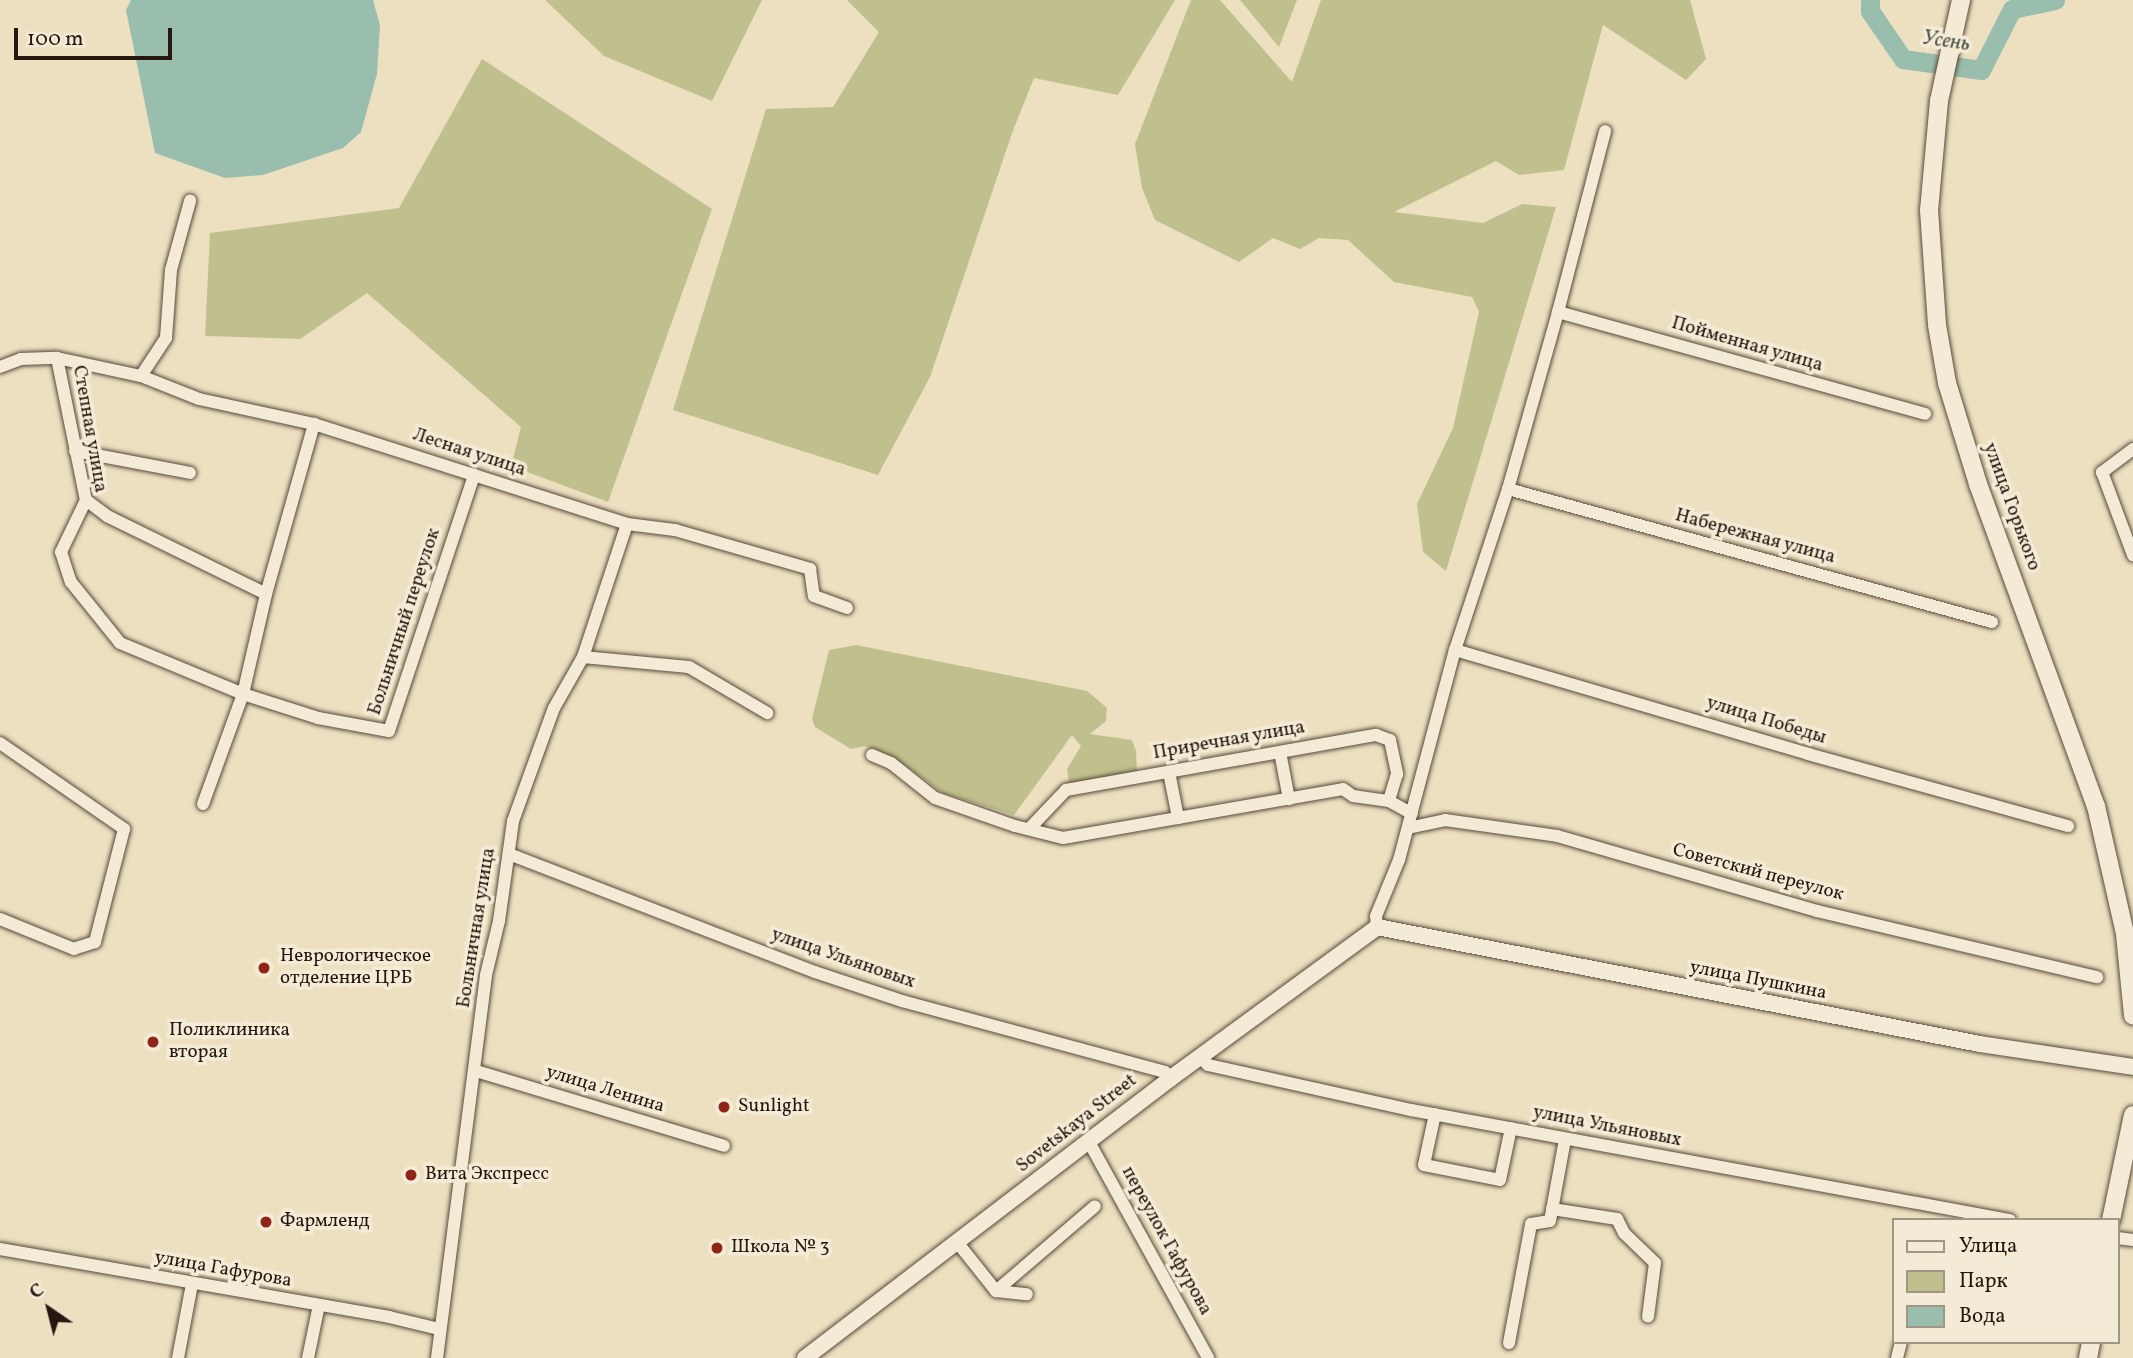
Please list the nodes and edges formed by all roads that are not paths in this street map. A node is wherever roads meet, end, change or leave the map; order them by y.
1 (1961, 0) edge
2 (1605, 131) dead end
3 (190, 201) dead end
4 (1558, 312) junction
5 (57, 358) junction
6 (0, 367) edge
7 (141, 376) junction
8 (1925, 414) dead end
9 (314, 424) junction
10 (2133, 449) edge
11 (75, 451) junction
12 (190, 473) dead end
13 (474, 475) junction
14 (1508, 489) junction
15 (86, 500) junction
16 (626, 523) junction
17 (2133, 552) edge
18 (266, 594) junction
19 (847, 608) dead end
20 (1992, 622) dead end
21 (1455, 650) junction
22 (583, 657) junction
23 (243, 694) junction
24 (767, 713) dead end
25 (0, 743) edge
26 (1280, 752) junction
27 (872, 755) dead end
28 (1169, 772) junction
29 (1289, 799) junction
30 (1389, 801) junction
31 (203, 804) dead end
32 (1412, 814) junction
33 (1178, 818) junction
34 (2068, 826) dead end
35 (1408, 828) junction
36 (1029, 829) junction
37 (509, 854) junction
38 (0, 919) edge
39 (1377, 927) junction
40 (2096, 977) dead end
41 (2133, 1016) edge
42 (1201, 1058) junction
43 (2133, 1067) edge
44 (476, 1071) junction
45 (1171, 1079) junction
46 (1435, 1114) junction
47 (2133, 1115) edge
48 (1511, 1128) junction
49 (1564, 1139) junction
50 (1089, 1142) junction
51 (724, 1146) dead end
52 (1095, 1206) dead end
53 (1933, 1206) junction
54 (1552, 1209) junction
55 (1930, 1218) edge
56 (1999, 1218) edge
57 (2111, 1218) edge
58 (957, 1242) junction
59 (0, 1250) edge
60 (192, 1284) junction
61 (996, 1291) junction
62 (1027, 1294) dead end
63 (319, 1306) junction
64 (1648, 1317) dead end
65 (439, 1329) junction
66 (1508, 1343) dead end
67 (178, 1358) edge
68 (308, 1358) edge
69 (437, 1358) edge
70 (805, 1358) edge
71 (1208, 1358) edge

1 - 41 main road, улица Горького
2 - 4 street
3 - 7 street
4 - 8 street, Пойменная улица
4 - 14 street
5 - 6 street, Лесная улица
5 - 7 street, Лесная улица
5 - 11 street, Степная улица
7 - 9 street, Лесная улица
9 - 13 street, Лесная улица
9 - 18 street
10 - 17 street
11 - 12 street
11 - 15 street, Степная улица
13 - 16 street, Лесная улица
13 - 23 street, Больничный переулок
14 - 20 street, Набережная улица
14 - 21 street
15 - 18 street
15 - 23 street, Степная улица
16 - 19 street, Лесная улица
16 - 22 street, Больничная улица
18 - 23 street
21 - 32 street
21 - 34 street, улица Победы
22 - 24 street
22 - 37 street, Больничная улица
23 - 31 street
25 - 38 street
26 - 28 street, Приречная улица
26 - 29 street
26 - 30 street, Приречная улица
27 - 36 street
28 - 33 street
28 - 36 street, Приречная улица
29 - 30 street
29 - 33 street
30 - 32 street
32 - 35 street
33 - 36 street
35 - 39 street
35 - 40 street, Советский переулок
37 - 44 street, Больничная улица
37 - 45 street, улица Ульяновых
39 - 42 street, Sovetskaya Street
39 - 43 street, улица Пушкина
42 - 45 street, Sovetskaya Street
42 - 46 street, улица Ульяновых
44 - 51 street, улица Ленина
44 - 65 street, Больничная улица
45 - 50 street, Sovetskaya Street
46 - 48 street, улица Ульяновых
46 - 48 street
47 - 57 main road
48 - 49 street, улица Ульяновых
49 - 53 street, улица Ульяновых
49 - 54 street
50 - 58 street, Sovetskaya Street
50 - 71 street, переулок Гафурова
52 - 61 street
53 - 55 street
53 - 56 street, улица Ульяновых
54 - 64 street
54 - 66 street
58 - 61 street
58 - 70 street, Sovetskaya Street
59 - 60 street, улица Гафурова
60 - 63 street, улица Гафурова
60 - 67 street
61 - 62 street
63 - 65 street, улица Гафурова
63 - 68 street
65 - 69 street, Больничная улица

